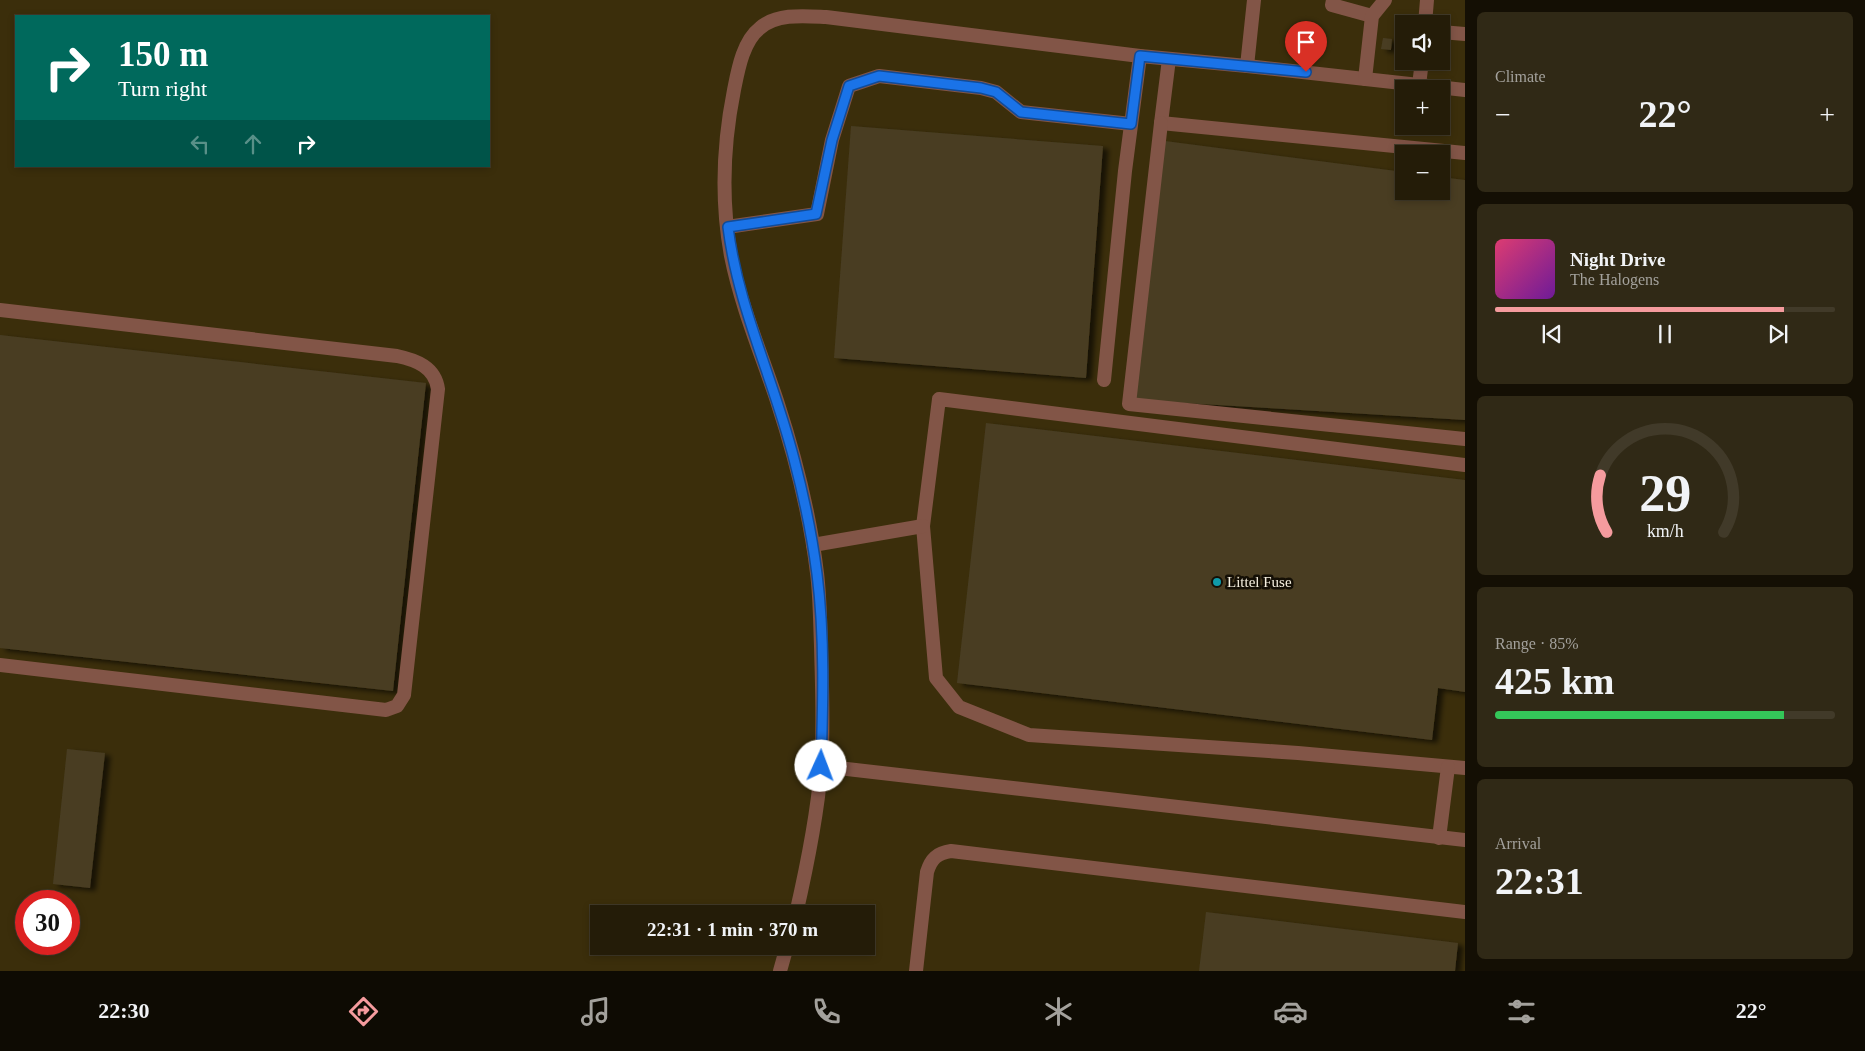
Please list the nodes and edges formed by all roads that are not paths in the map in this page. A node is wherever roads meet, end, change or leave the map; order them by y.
1 (1254, 0) edge
2 (1333, 0) edge
3 (1385, 0) edge
4 (1427, 0) edge
5 (1426, 15) edge
6 (1372, 16) junction
7 (1450, 33) edge
8 (1465, 34) edge
9 (1140, 56) junction
10 (1169, 60) junction
11 (1247, 66) junction
12 (1365, 79) junction
13 (1395, 82) edge
14 (1450, 88) edge
15 (1465, 90) edge
16 (1161, 123) junction
17 (1131, 124) junction
18 (1465, 153) edge
19 (728, 227) junction
20 (0, 310) edge
21 (1104, 380) dead end
22 (1465, 439) edge
23 (1465, 465) edge
24 (923, 526) junction
25 (813, 545) junction
26 (0, 665) edge
27 (821, 766) junction
28 (1448, 767) junction
29 (1465, 768) edge
30 (1439, 838) junction
31 (1465, 840) edge
32 (798, 905) edge
33 (1465, 912) edge
34 (784, 955) edge
35 (780, 971) edge
36 (916, 971) edge

1 - 11 street
2 - 6 street
3 - 6 street
4 - 5 street
6 - 12 street
7 - 8 street
9 - 10 street
9 - 17 street
9 - 19 street
10 - 11 street
10 - 16 street
11 - 12 street
12 - 13 street
14 - 15 street
16 - 18 street
16 - 22 street
17 - 19 street
17 - 21 street
19 - 25 street
20 - 26 street
23 - 24 street
24 - 25 street
24 - 28 street
25 - 27 street
27 - 30 street
27 - 32 street
28 - 29 street
28 - 30 street
30 - 31 street
33 - 36 street
34 - 35 street

